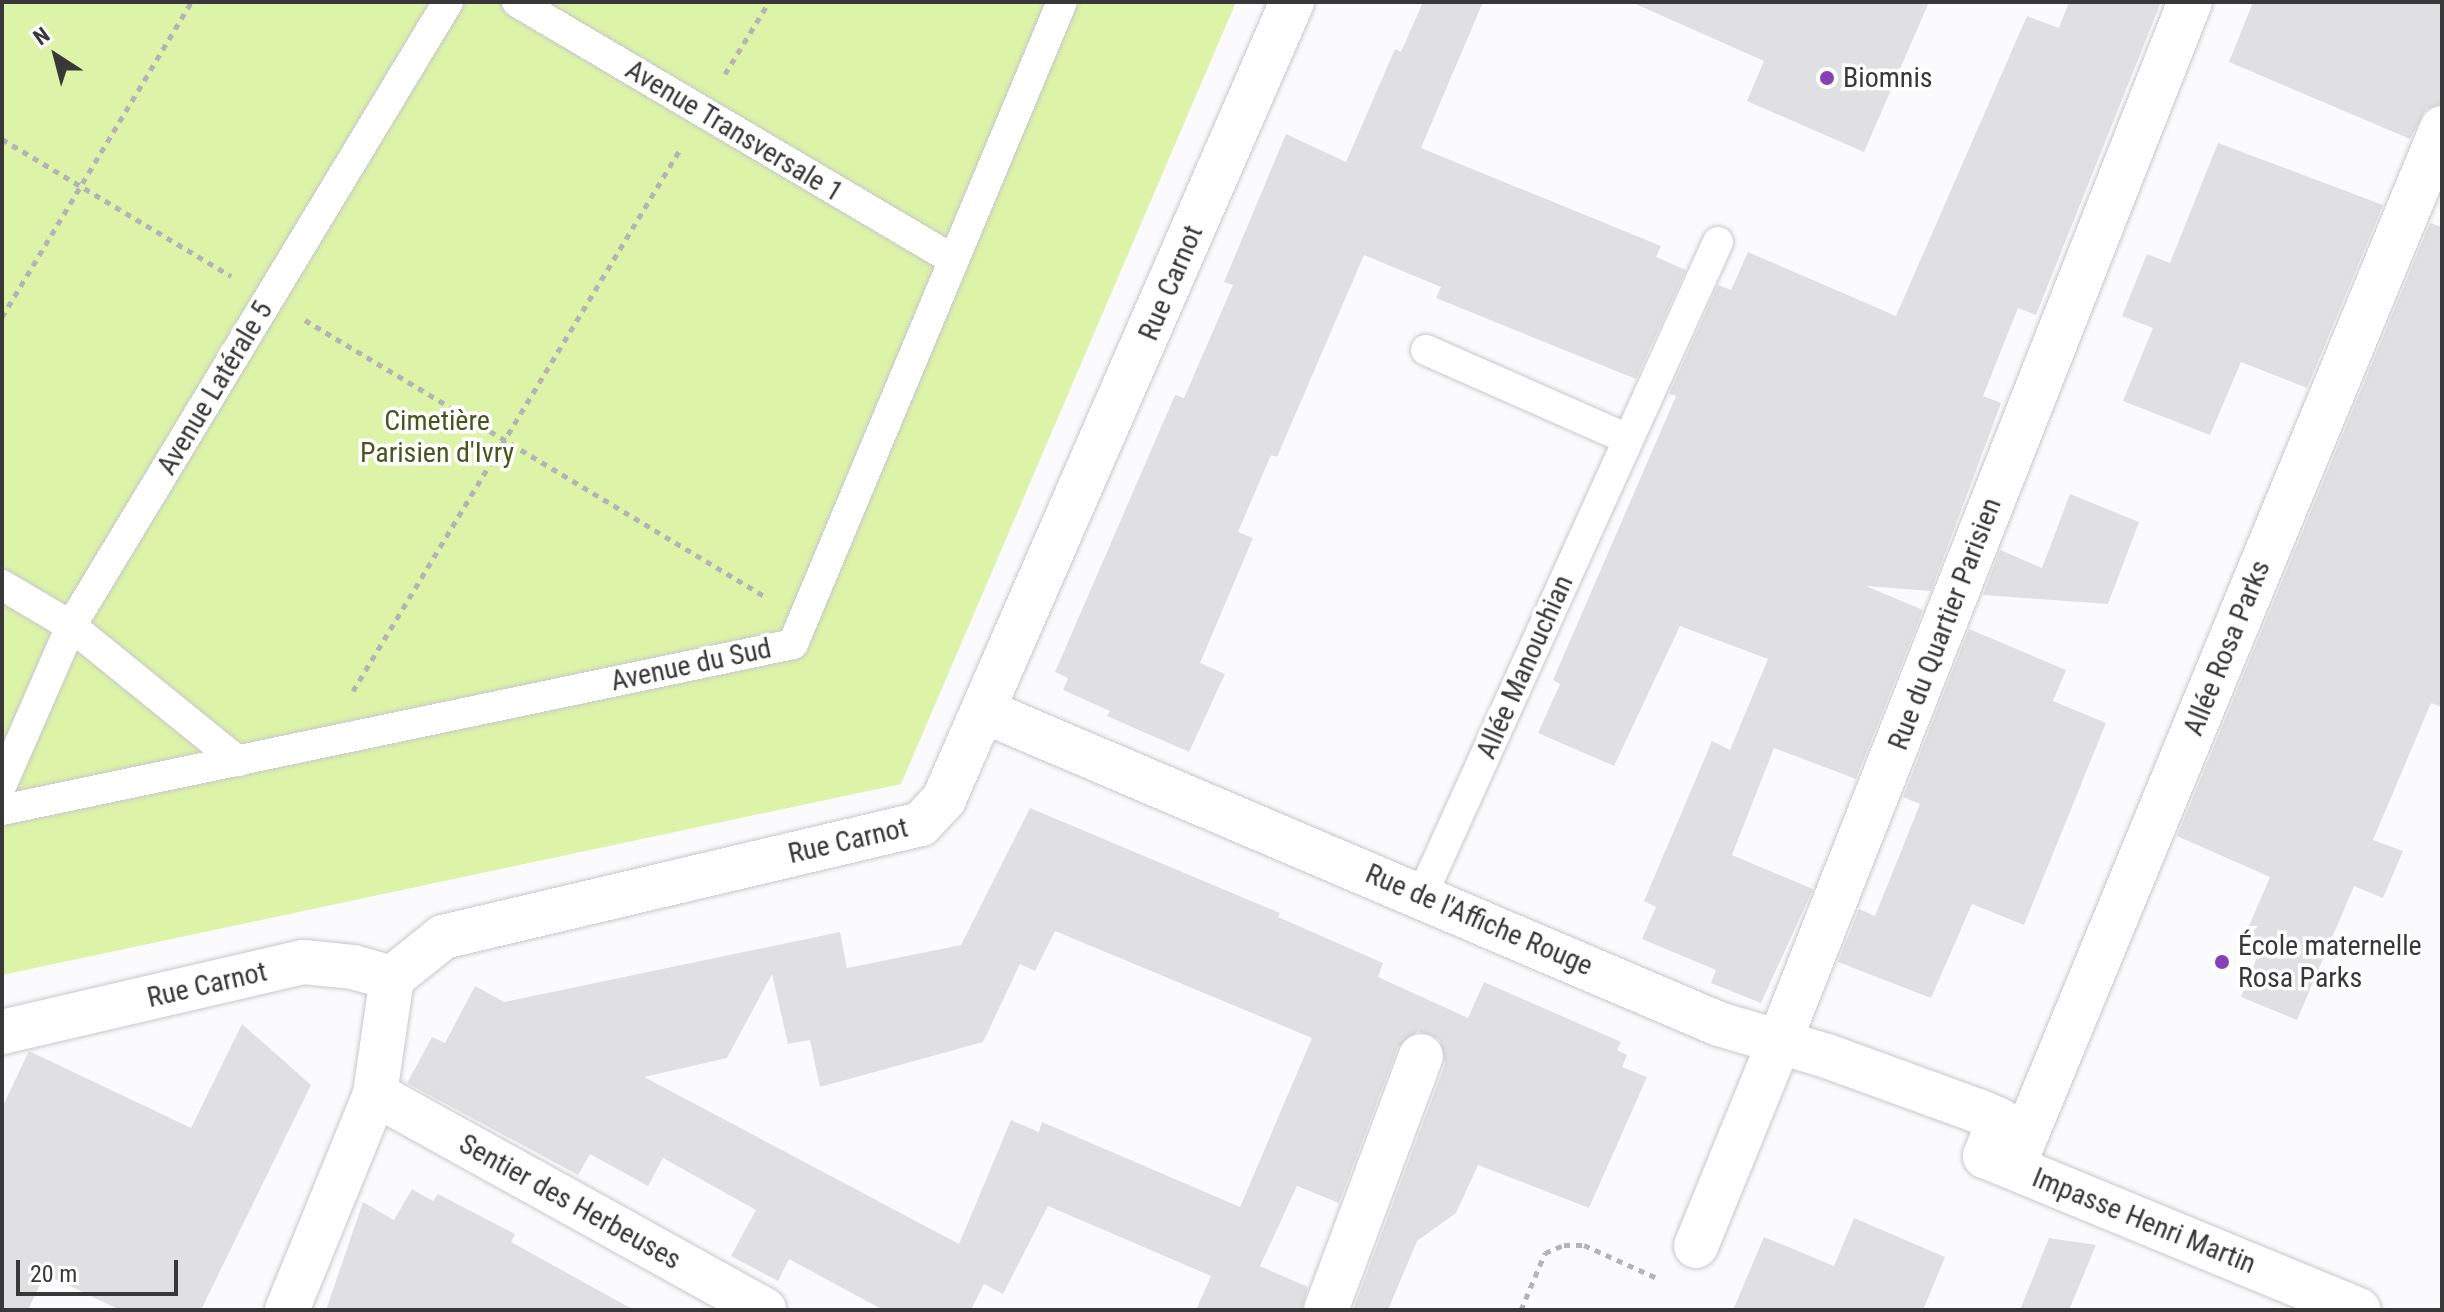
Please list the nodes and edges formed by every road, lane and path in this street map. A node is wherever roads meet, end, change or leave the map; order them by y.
1 (191, 2) edge
2 (448, 2) edge
3 (517, 2) edge
4 (769, 2) edge
5 (1062, 2) edge
6 (1292, 2) edge
7 (2190, 2) edge
8 (702, 112) junction
9 (2442, 128) edge
10 (2, 139) edge
11 (80, 186) junction
12 (1718, 242) dead end
13 (952, 259) junction
14 (269, 299) junction
15 (2, 317) edge
16 (1426, 350) dead end
17 (1628, 439) junction
18 (504, 441) junction
19 (2, 585) edge
20 (803, 619) junction
21 (71, 626) junction
22 (986, 712) junction
23 (322, 743) junction
24 (238, 761) junction
25 (2, 784) edge
26 (2, 810) edge
27 (1422, 895) junction
28 (392, 978) junction
29 (2, 1032) edge
30 (1778, 1045) junction
31 (1421, 1056) dead end
32 (375, 1094) junction
33 (1978, 1111) joint
34 (2013, 1167) junction
35 (1696, 1246) joint
36 (287, 1310) edge
37 (764, 1310) edge
38 (1326, 1310) edge
39 (1521, 1310) edge
40 (2358, 1310) edge

1 - 11 path
2 - 14 lane, Avenue Latérale 5
3 - 8 lane, Avenue Transversale 1
4 - 8 path
5 - 13 lane, Avenue du Sud
6 - 22 street, Rue Carnot
7 - 30 street, Rue du Quartier Parisien
8 - 13 lane, Avenue Transversale 1
8 - 18 path
9 - 34 street, Allée Rosa Parks
10 - 11 path
11 - 14 path
11 - 15 path
12 - 17 lane, Allée Manouchian
13 - 20 lane, Avenue du Sud
14 - 18 path
14 - 21 lane, Avenue Latérale 5
16 - 17 lane
17 - 27 lane, Allée Manouchian
18 - 20 path
18 - 23 path
19 - 21 lane
20 - 23 lane, Avenue du Sud
21 - 24 lane
21 - 25 lane, Avenue Latérale 5
22 - 27 street, Rue de l'Affiche Rouge
22 - 28 street, Rue Carnot
23 - 24 lane, Avenue du Sud
24 - 26 lane, Avenue du Sud
27 - 30 street, Rue de l'Affiche Rouge
28 - 29 street, Rue Carnot
28 - 32 street
30 - 33 street, Rue de l'Affiche Rouge
30 - 35 street, Rue du Quartier Parisien
31 - 38 street
32 - 36 street
32 - 37 street, Sentier des Herbeuses
33 - 34 street, Impasse Henri Martin
34 - 40 street, Impasse Henri Martin
35 - 39 path

